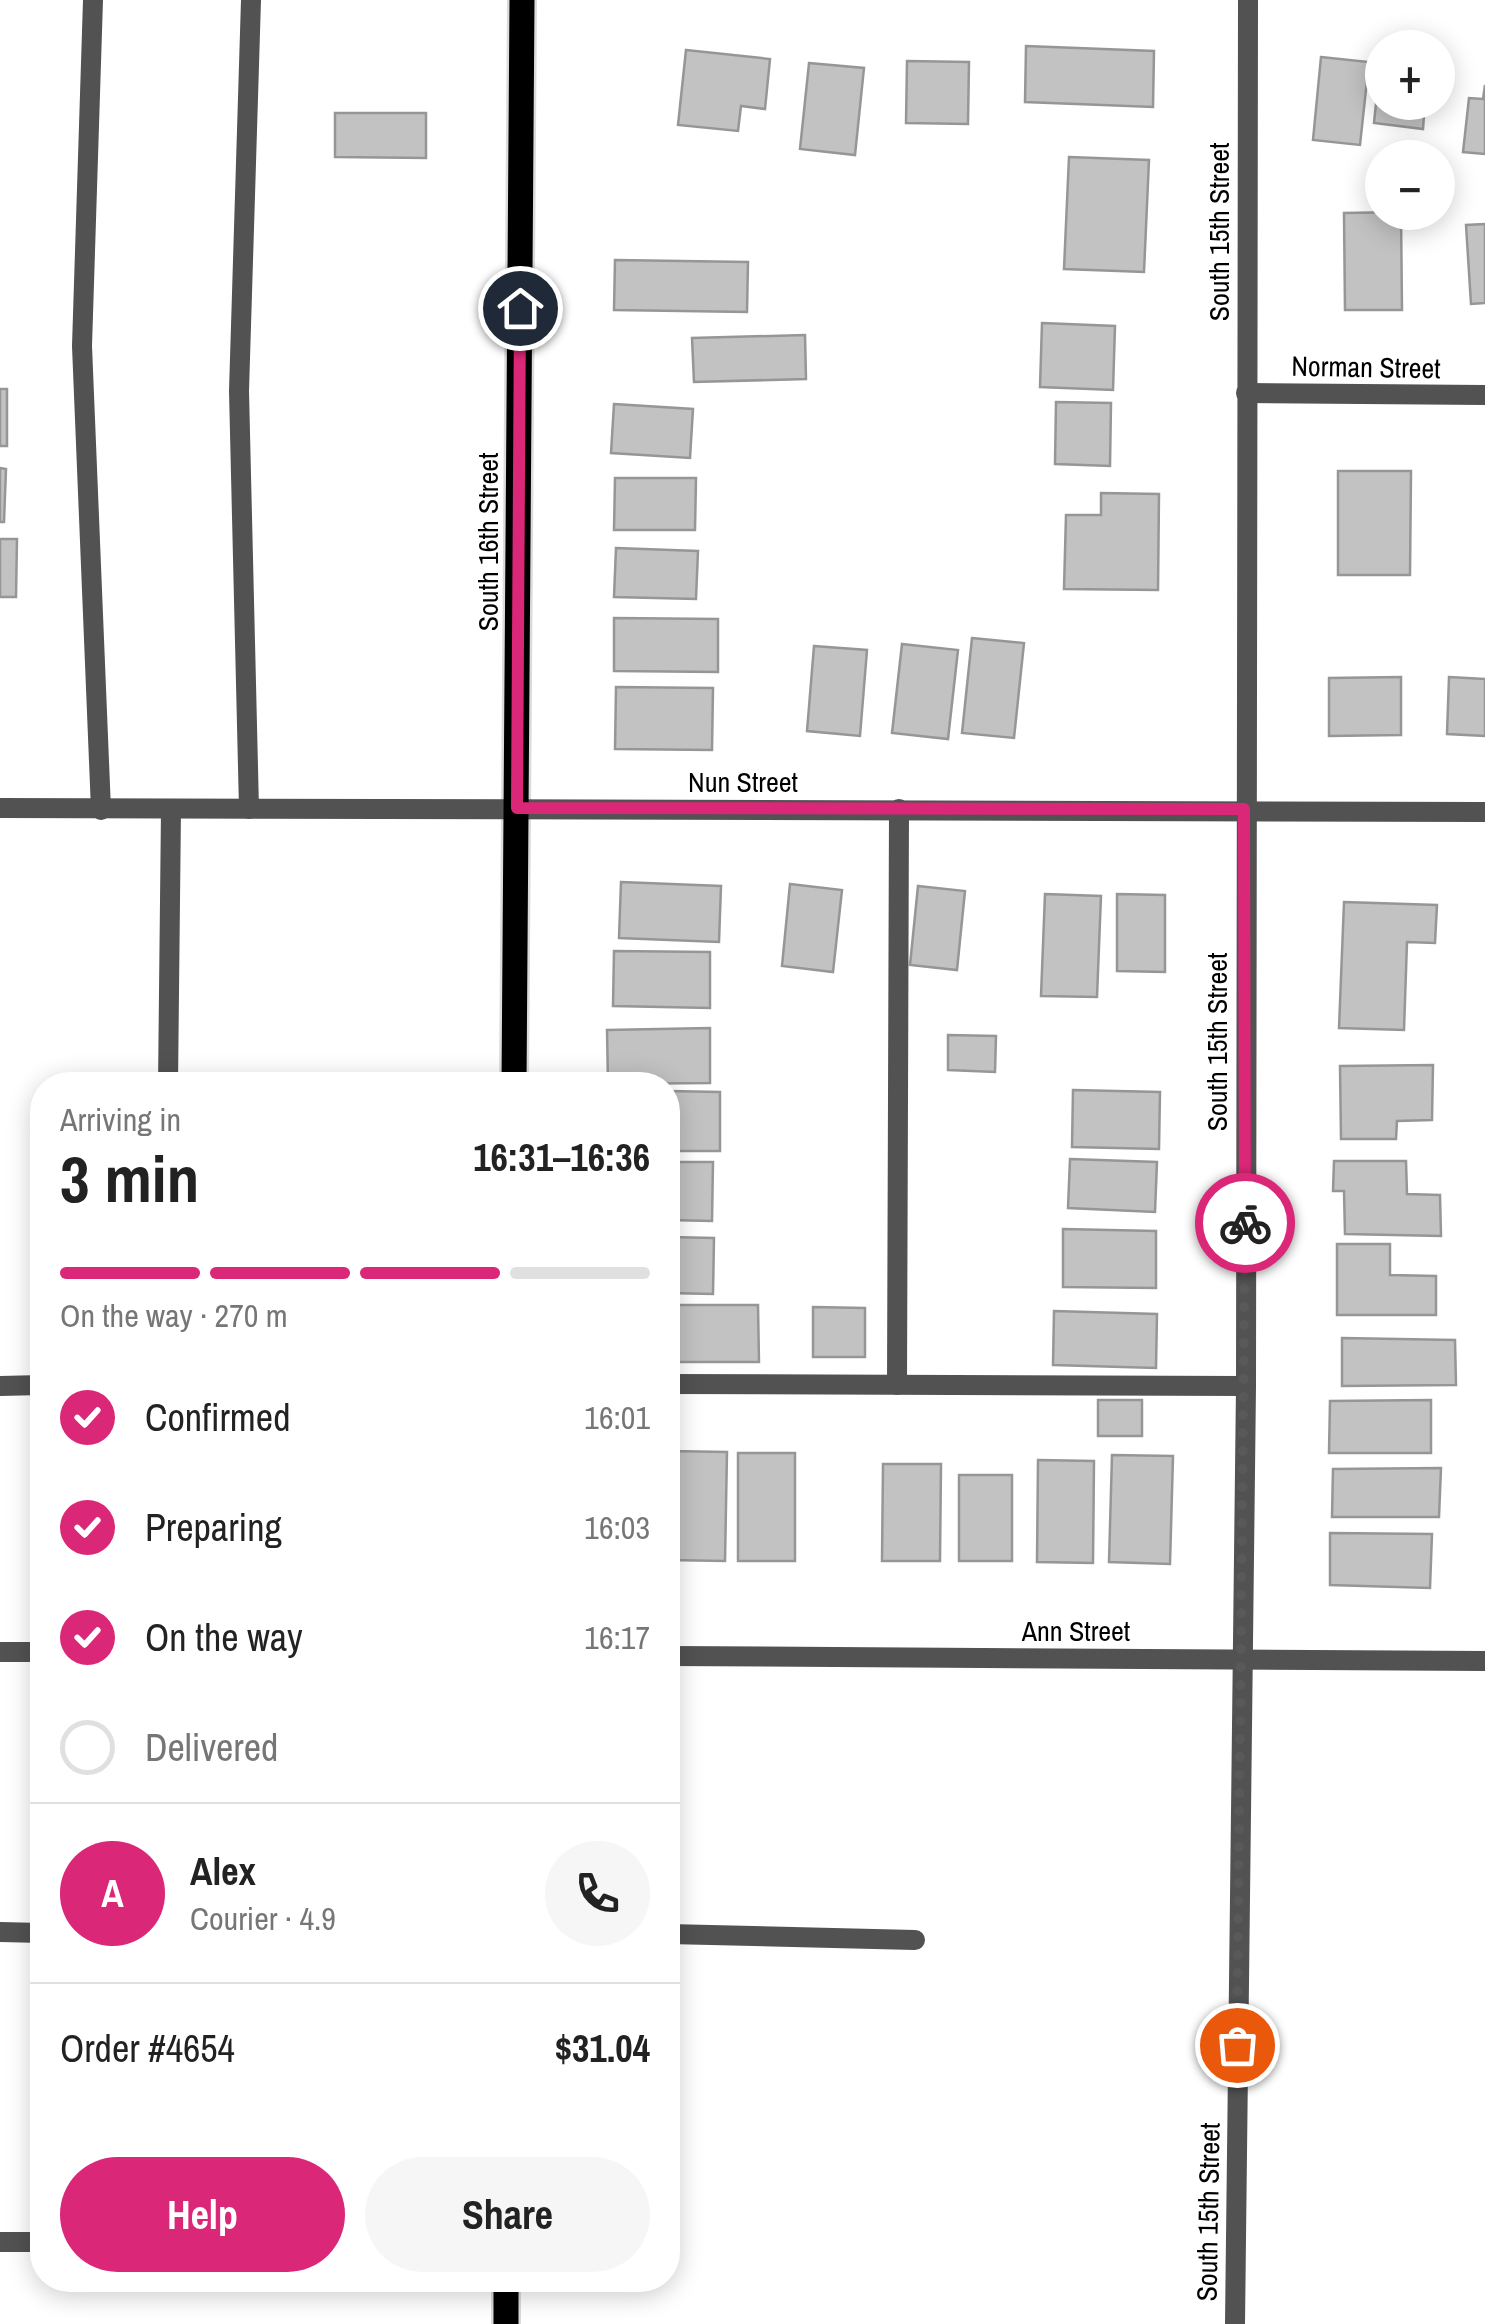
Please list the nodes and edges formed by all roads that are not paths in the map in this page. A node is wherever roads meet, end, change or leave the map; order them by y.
1 (93, 0) edge
2 (252, 0) edge
3 (522, 0) edge
4 (1248, 0) edge
5 (1246, 393) junction
6 (1485, 395) edge
7 (0, 808) edge
8 (517, 808) junction
9 (171, 809) junction
10 (249, 809) junction
11 (1244, 809) junction
12 (101, 810) junction
13 (899, 810) junction
14 (1485, 812) edge
15 (168, 1072) edge
16 (514, 1072) edge
17 (680, 1384) edge
18 (30, 1385) edge
19 (897, 1385) junction
20 (0, 1386) edge
21 (1246, 1386) junction
22 (0, 1652) edge
23 (30, 1652) edge
24 (680, 1656) edge
25 (1244, 1660) junction
26 (1485, 1661) edge
27 (0, 1932) edge
28 (30, 1932) edge
29 (680, 1934) edge
30 (915, 1940) dead end
31 (0, 2242) edge
32 (30, 2242) edge
33 (506, 2292) edge
34 (506, 2324) edge
35 (1234, 2324) edge

1 - 12 street
2 - 10 street
3 - 8 main road, South 16th Street
4 - 5 street, South 15th Street
5 - 6 street, Norman Street
5 - 11 street, South 15th Street
7 - 12 street, Nun Street
8 - 10 street, Nun Street
8 - 13 street, Nun Street
8 - 16 main road, South 16th Street
9 - 10 street, Nun Street
9 - 12 street, Nun Street
9 - 15 street
11 - 13 street, Nun Street
11 - 14 street, Nun Street
11 - 21 street, South 15th Street
13 - 19 street
17 - 19 street
18 - 20 street
19 - 21 street
21 - 25 street, South 15th Street
22 - 23 street
24 - 25 street, Ann Street
25 - 26 street, Ann Street
25 - 35 street, South 15th Street
27 - 28 street
29 - 30 street
31 - 32 street
33 - 34 main road

